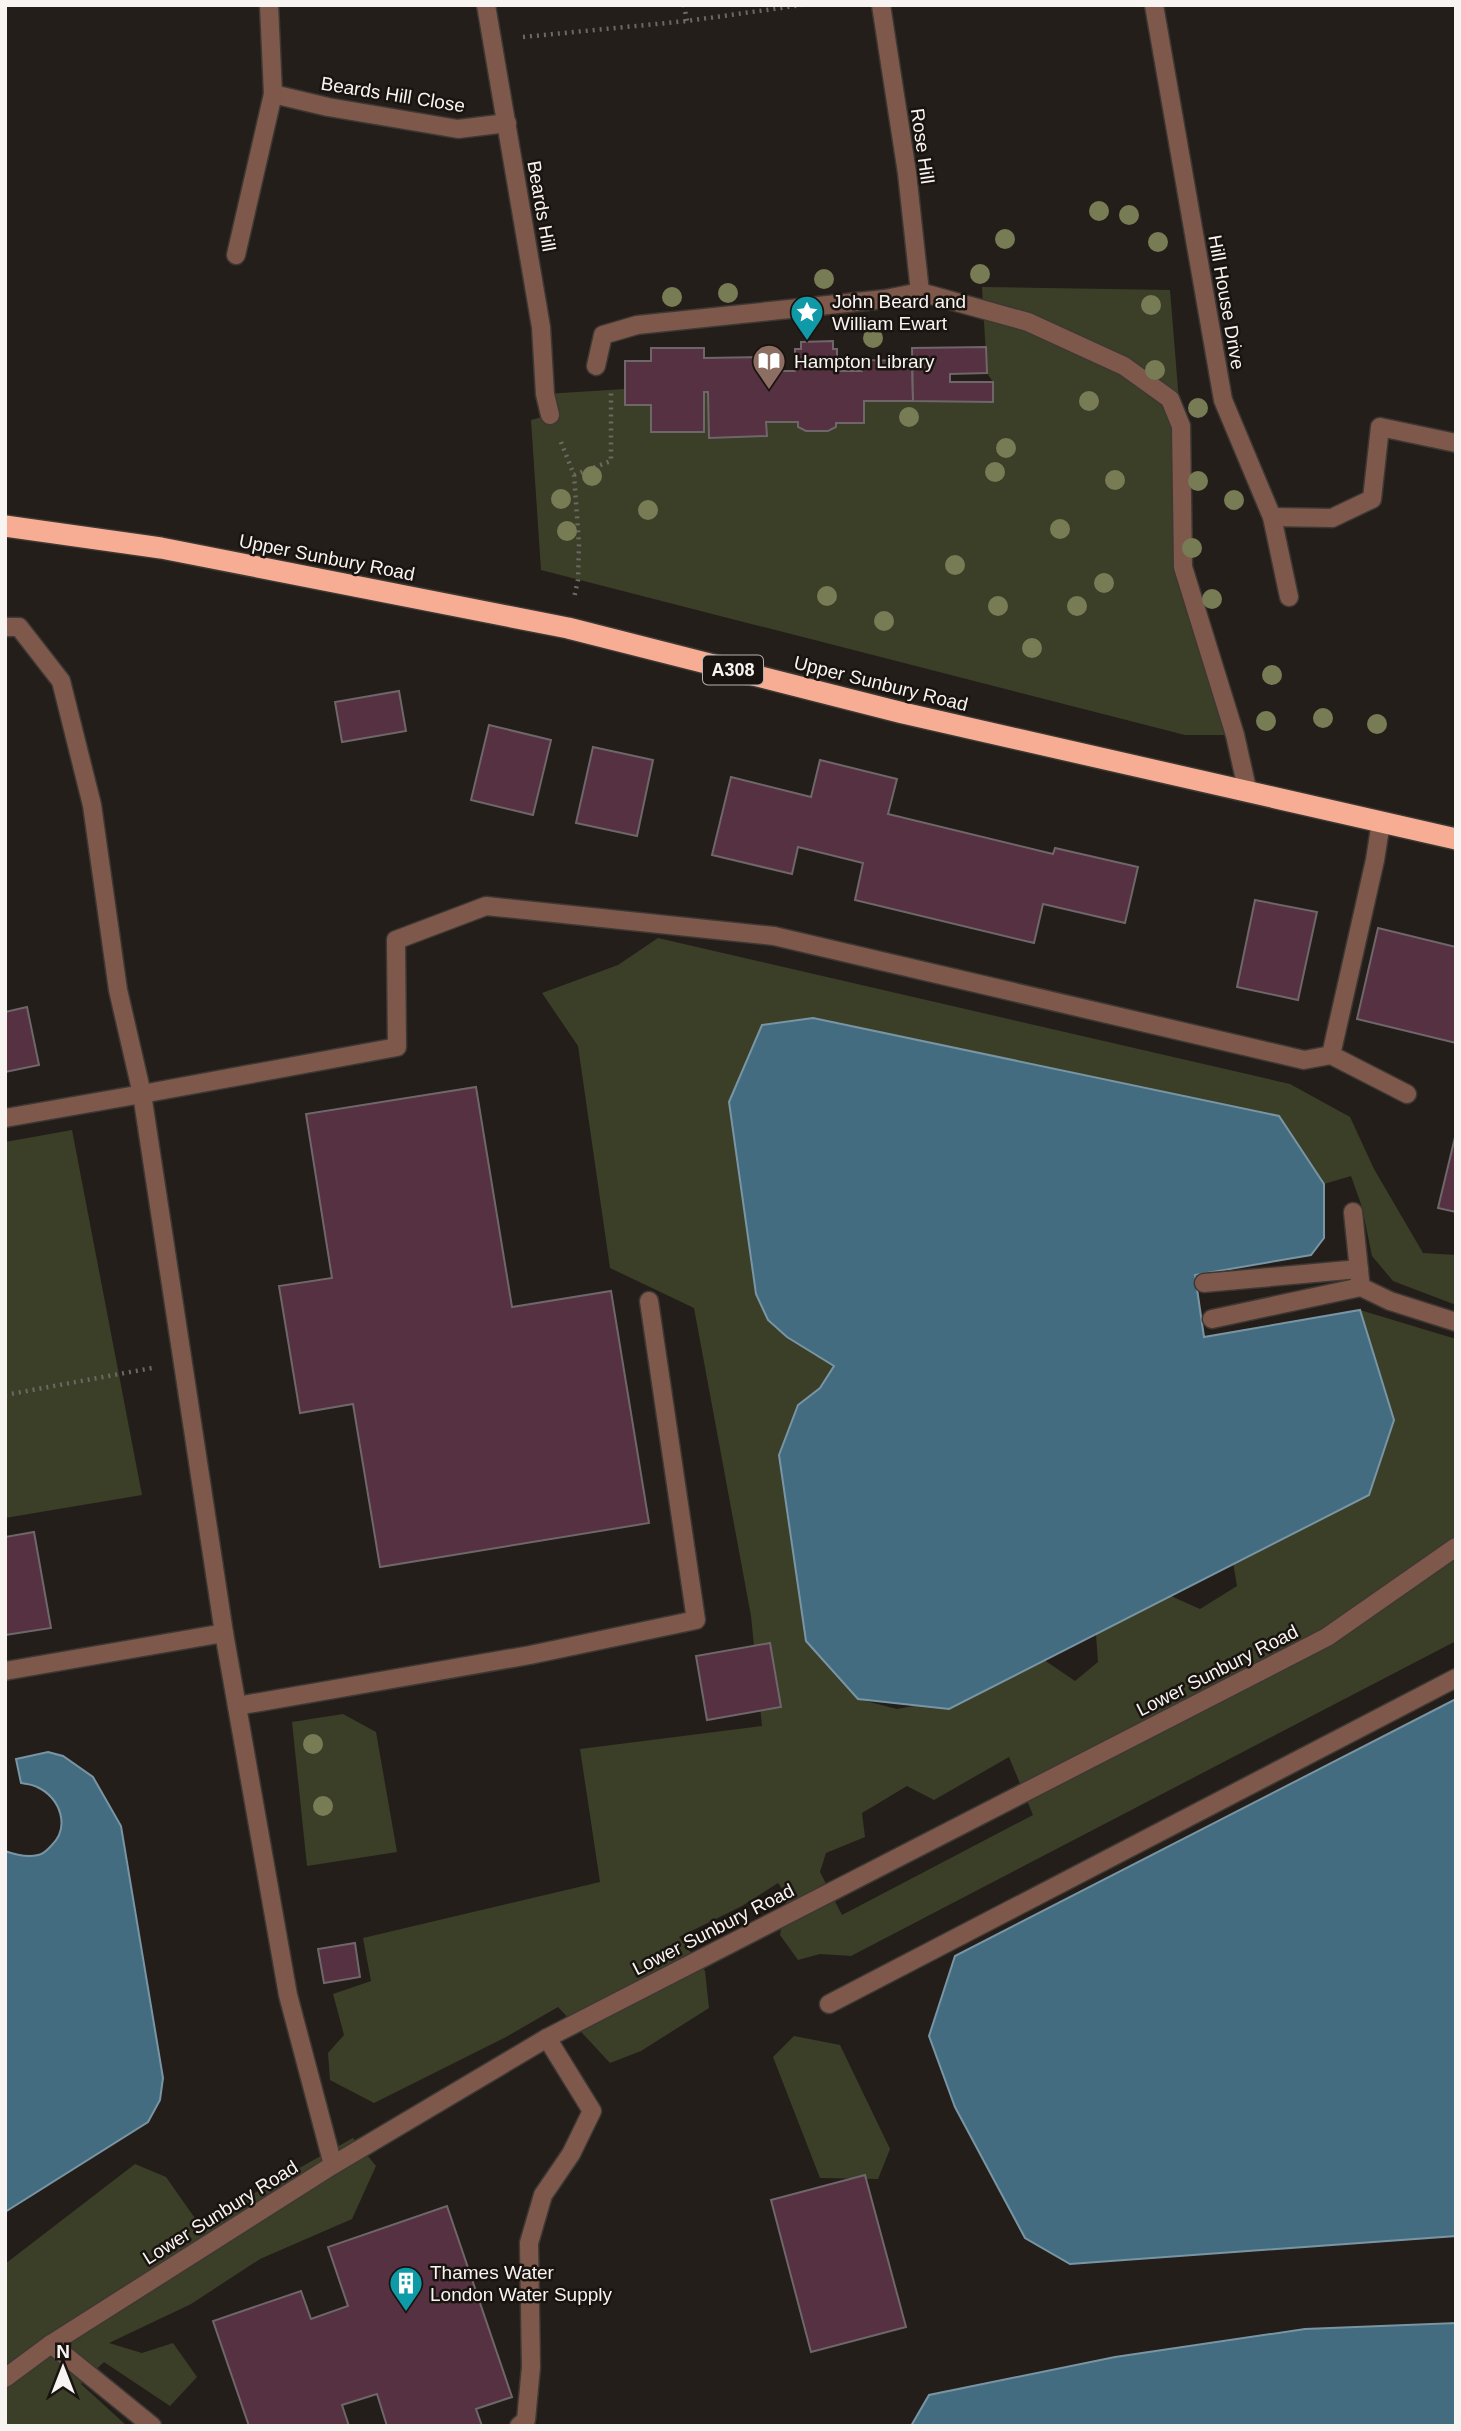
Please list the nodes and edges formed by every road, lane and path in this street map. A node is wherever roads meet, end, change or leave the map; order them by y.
1 (269, 5) edge
2 (486, 5) edge
3 (684, 5) edge
4 (802, 5) edge
5 (881, 5) edge
6 (1154, 5) edge
7 (687, 21) junction
8 (491, 41) junction
9 (273, 94) junction
10 (507, 124) junction
11 (236, 255) dead end
12 (920, 292) junction
13 (596, 366) joint
14 (550, 415) joint
15 (1456, 443) edge
16 (573, 475) junction
17 (1272, 517) junction
18 (5, 526) edge
19 (1289, 597) dead end
20 (5, 627) edge
21 (568, 628) junction
22 (1248, 793) junction
23 (1381, 822) junction
24 (1456, 839) edge
25 (1331, 1055) junction
26 (142, 1094) junction
27 (1407, 1094) dead end
28 (5, 1118) edge
29 (1353, 1212) dead end
30 (1360, 1278) junction
31 (1204, 1283) dead end
32 (649, 1301) dead end
33 (1212, 1319) dead end
34 (1456, 1322) edge
35 (183, 1362) junction
36 (5, 1395) edge
37 (1456, 1547) edge
38 (224, 1633) junction
39 (5, 1671) edge
40 (1456, 1678) edge
41 (237, 1706) junction
42 (829, 2004) dead end
43 (547, 2038) junction
44 (333, 2165) junction
45 (51, 2344) junction
46 (5, 2378) edge
47 (152, 2426) edge
48 (519, 2426) edge

1 - 9 street
2 - 8 street, Beards Hill
3 - 7 path
4 - 7 path
5 - 12 street, Rose Hill
6 - 17 street, Hill House Drive
7 - 8 path
8 - 10 street, Beards Hill
9 - 10 street, Beards Hill Close
9 - 11 street
10 - 14 street, Beards Hill
12 - 13 street
12 - 22 street
13 - 16 path
14 - 16 path
15 - 17 street
16 - 21 path
17 - 19 street, Hill House Drive
18 - 21 highway, Upper Sunbury Road / A308
20 - 26 street
21 - 22 highway, Upper Sunbury Road / A308
22 - 23 highway, Upper Sunbury Road / A308
23 - 24 highway, Upper Sunbury Road / A308
23 - 25 street
25 - 26 street
25 - 27 street
26 - 28 street
26 - 35 street
29 - 30 street
30 - 31 street
30 - 33 street
30 - 34 street
32 - 41 street
35 - 36 path
35 - 38 street
37 - 43 street, Lower Sunbury Road
38 - 39 street
38 - 41 street
40 - 42 street
41 - 44 street
43 - 44 street, Lower Sunbury Road
43 - 48 street
44 - 45 street, Lower Sunbury Road
45 - 46 street, Lower Sunbury Road
45 - 47 street

